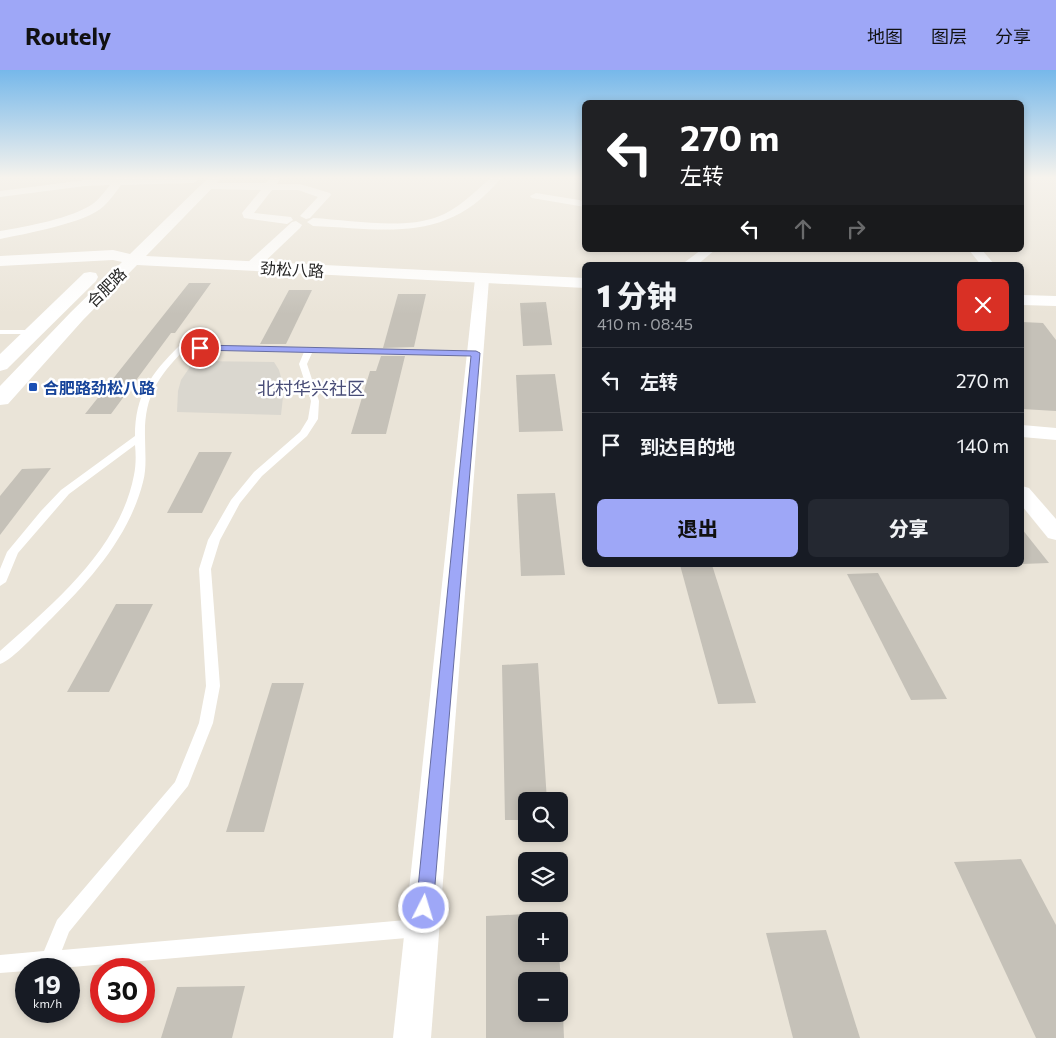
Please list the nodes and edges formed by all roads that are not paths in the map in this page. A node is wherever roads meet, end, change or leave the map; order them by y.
1 (54, 223) edge
2 (165, 223) edge
3 (290, 223) edge
4 (375, 223) edge
5 (425, 223) edge
6 (0, 235) edge
7 (127, 242) dead end
8 (706, 252) edge
9 (977, 252) edge
10 (113, 255) junction
11 (132, 260) junction
12 (0, 261) edge
13 (692, 262) edge
14 (985, 262) edge
15 (252, 266) junction
16 (482, 279) junction
17 (582, 283) edge
18 (1024, 300) edge
19 (1056, 302) edge
20 (0, 332) edge
21 (33, 332) junction
22 (309, 350) junction
23 (476, 353) junction
24 (0, 365) edge
25 (0, 399) edge
26 (1024, 431) edge
27 (1056, 434) edge
28 (140, 437) junction
29 (1024, 494) edge
30 (1056, 532) edge
31 (0, 582) edge
32 (0, 660) edge
33 (422, 928) junction
34 (50, 958) edge
35 (72, 958) edge
36 (15, 963) edge
37 (0, 964) edge
38 (412, 1038) edge

1 - 6 street
2 - 11 main road, 合肥路
3 - 15 street
4 - 5 street
7 - 10 main road, 合肥路
8 - 13 street
9 - 14 street
10 - 11 main road, 劲松八路
10 - 12 main road, 劲松八路
10 - 21 main road, 合肥路
11 - 15 main road, 劲松八路
11 - 25 main road, 合肥路
15 - 16 main road, 劲松八路
16 - 17 main road, 劲松八路
16 - 23 street
18 - 19 main road
20 - 21 lane
21 - 24 main road, 合肥路
22 - 23 lane
22 - 28 lane
22 - 34 lane
23 - 33 street
26 - 27 street
28 - 31 lane
28 - 32 lane
29 - 30 street
33 - 35 lane
33 - 38 street
36 - 37 lane

